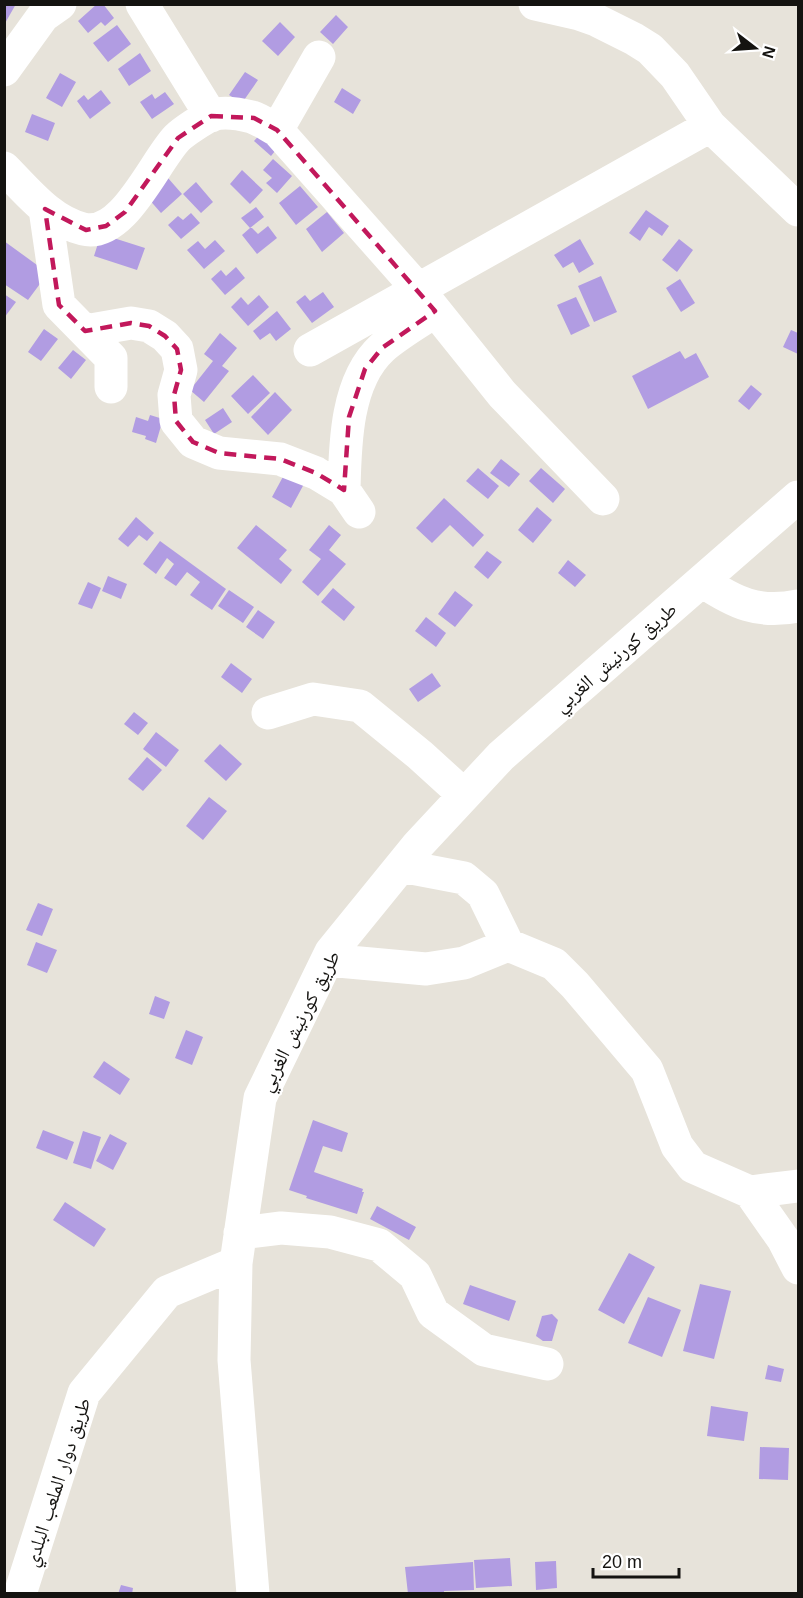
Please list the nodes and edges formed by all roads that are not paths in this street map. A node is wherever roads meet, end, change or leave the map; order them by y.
1 (142, 4) edge
2 (535, 4) edge
3 (54, 6) edge
4 (319, 57) dead end
5 (4, 70) edge
6 (211, 116) junction
7 (710, 126) junction
8 (277, 130) junction
9 (4, 168) edge
10 (45, 209) junction
11 (798, 210) edge
12 (426, 300) junction
13 (85, 331) junction
14 (310, 350) dead end
15 (111, 387) dead end
16 (798, 497) edge
17 (603, 499) dead end
18 (702, 581) junction
19 (798, 606) edge
20 (268, 713) dead end
21 (464, 795) junction
22 (401, 866) junction
23 (508, 945) junction
24 (327, 960) junction
25 (798, 1186) edge
26 (750, 1192) junction
27 (798, 1221) edge
28 (238, 1248) junction
29 (798, 1268) edge
30 (547, 1364) dead end
31 (20, 1593) edge
32 (253, 1593) edge

1 - 6 street
2 - 7 street
3 - 5 street
4 - 8 street
6 - 8 street
6 - 10 street
7 - 11 street
7 - 12 street
8 - 12 street
9 - 10 street
10 - 13 street
12 - 13 street
12 - 14 street
12 - 17 street
13 - 15 street
16 - 18 street, طريق كورنيش الغربي
18 - 19 street
18 - 21 street, طريق كورنيش الغربي
20 - 21 street
21 - 22 street, طريق كورنيش الغربي
22 - 23 street
22 - 24 street, طريق كورنيش الغربي
23 - 24 street
23 - 26 street
24 - 28 street, طريق كورنيش الغربي
25 - 26 street
26 - 27 street
26 - 29 street
28 - 30 street, طريق دوار الملعب البلدي
28 - 31 street, طريق دوار الملعب البلدي
28 - 32 street, طريق كورنيش الغربي

